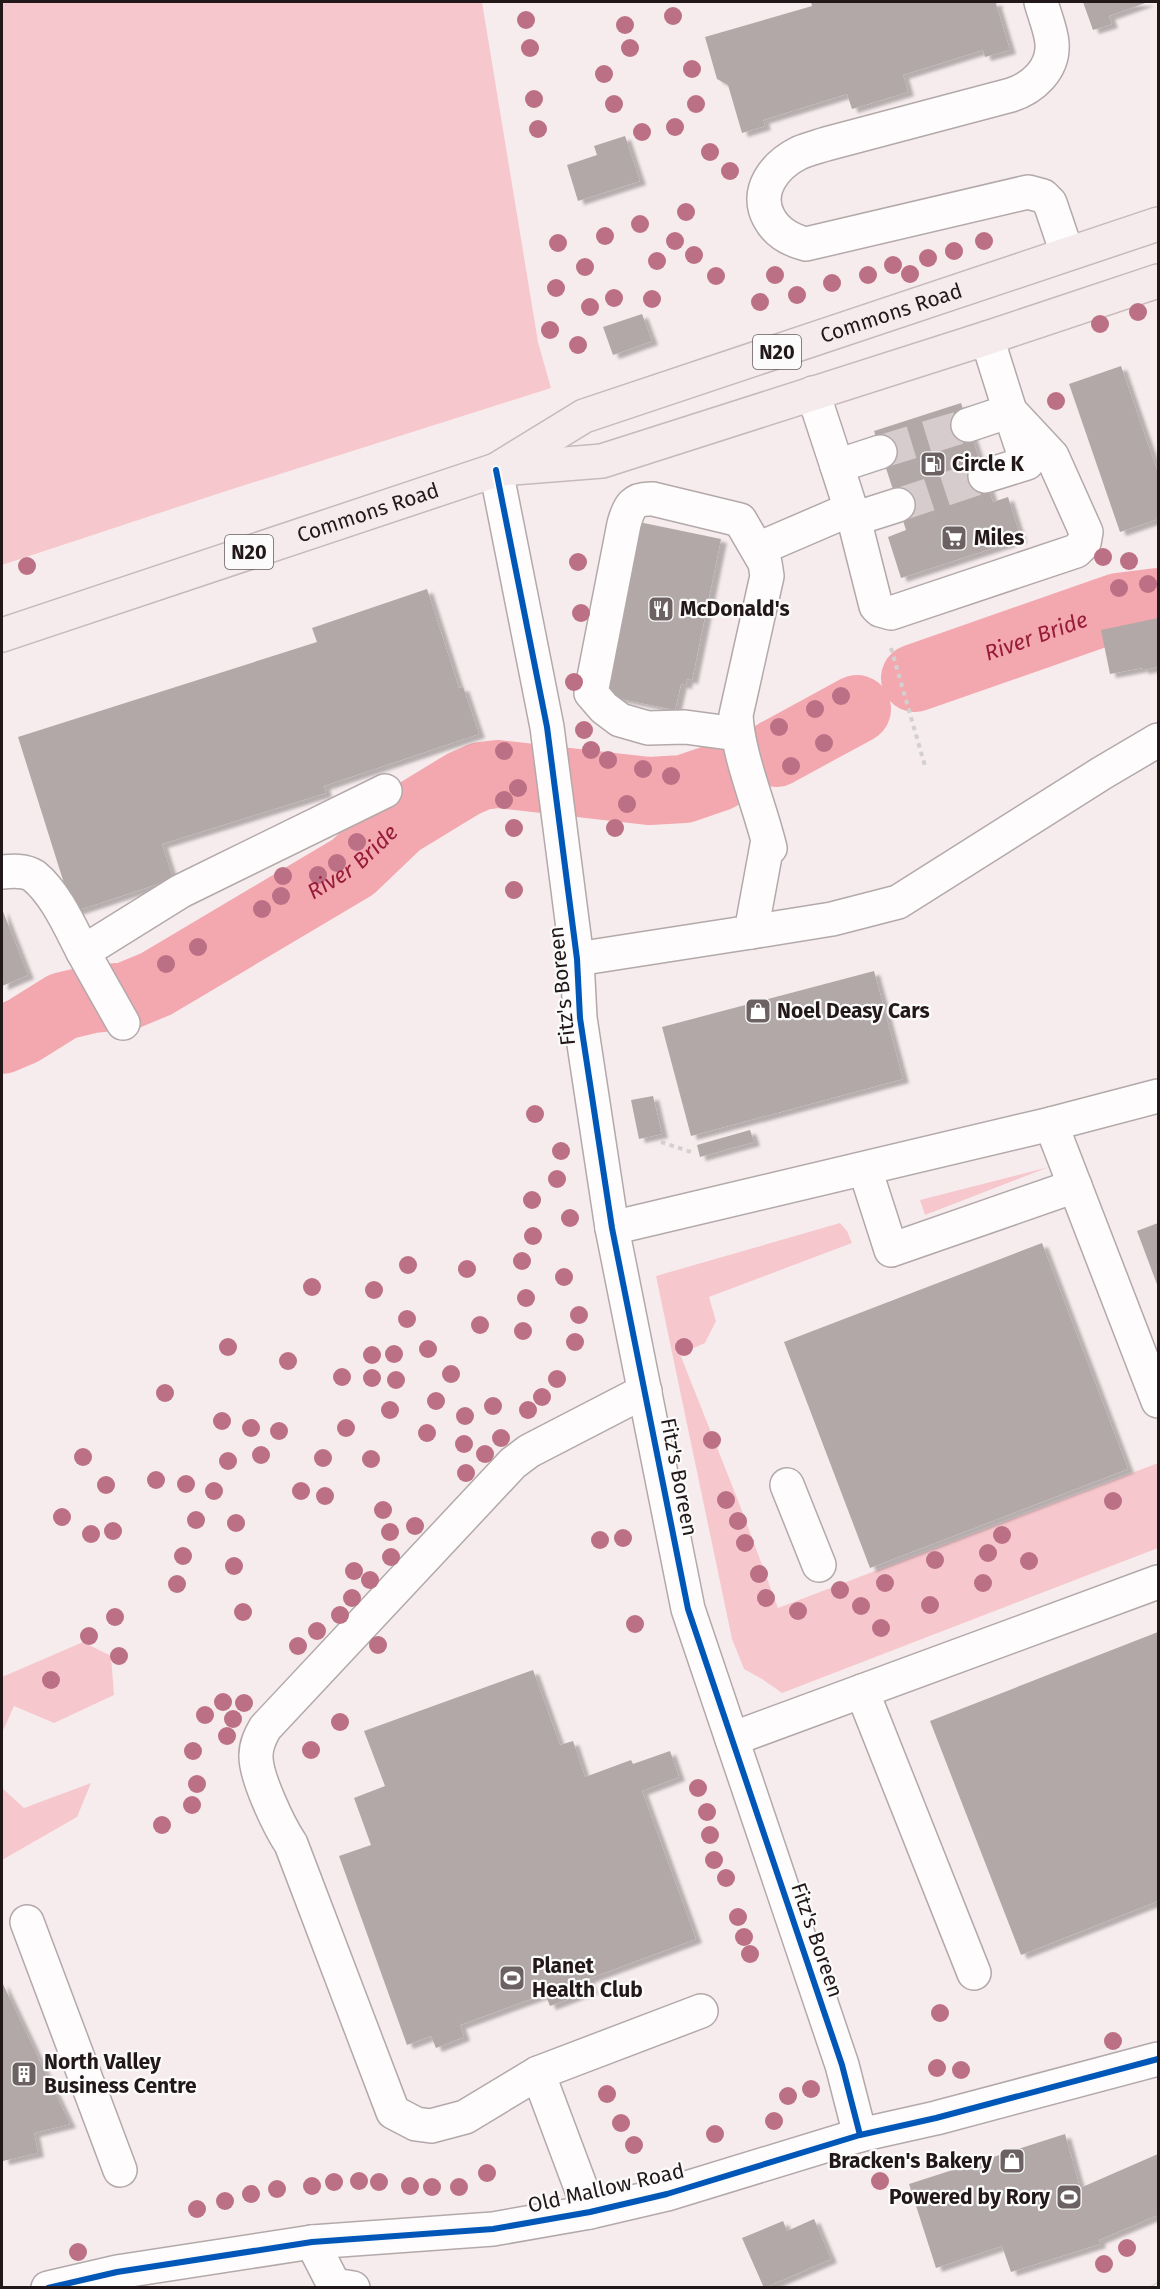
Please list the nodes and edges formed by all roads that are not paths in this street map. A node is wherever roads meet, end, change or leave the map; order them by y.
1 (1041, 2) edge
2 (1158, 224) edge
3 (1067, 253) junction
4 (1158, 281) edge
5 (987, 338) junction
6 (813, 393) junction
7 (1010, 411) junction
8 (968, 425) tunnel mouth
9 (880, 452) tunnel mouth
10 (837, 466) junction
11 (496, 470) junction
12 (985, 476) tunnel mouth
13 (898, 505) tunnel mouth
14 (852, 514) junction
15 (758, 549) junction
16 (2, 635) edge
17 (737, 734) junction
18 (1158, 740) edge
19 (385, 791) dead end
20 (2, 872) edge
21 (752, 932) junction
22 (577, 959) junction
23 (89, 962) junction
24 (123, 1023) dead end
25 (1158, 1096) edge
26 (1051, 1124) junction
27 (865, 1169) junction
28 (1075, 1186) junction
29 (612, 1228) junction
30 (645, 1391) junction
31 (1158, 1401) edge
32 (787, 1485) dead end
33 (819, 1565) dead end
34 (1158, 1582) edge
35 (862, 1691) junction
36 (732, 1739) junction
37 (27, 1922) dead end
38 (974, 1972) dead end
39 (701, 2011) dead end
40 (1158, 2059) edge
41 (538, 2073) junction
42 (860, 2135) junction
43 (120, 2170) dead end
44 (590, 2212) junction
45 (312, 2242) junction
46 (48, 2288) edge
47 (353, 2288) edge

1 - 3 street
2 - 3 highway, Commons Road / N20
3 - 11 highway, Commons Road / N20
4 - 5 highway, Commons Road / N20
5 - 6 highway, Commons Road / N20
5 - 7 street
6 - 10 street
6 - 11 highway, Commons Road / N20
7 - 8 street
7 - 12 street
7 - 14 street
9 - 10 street
10 - 14 street
11 - 16 highway, Commons Road / N20
11 - 22 street, Fitz's Boreen
13 - 14 street
14 - 15 street
15 - 17 street
15 - 17 street
17 - 21 street
18 - 21 street
19 - 23 street
20 - 23 street
21 - 22 street
22 - 29 street, Fitz's Boreen
23 - 24 street
25 - 26 street
26 - 27 street
26 - 28 street
27 - 28 street
27 - 29 street
28 - 31 street
29 - 30 street, Fitz's Boreen
30 - 36 street, Fitz's Boreen
30 - 41 street
32 - 33 street
34 - 35 street
35 - 36 street
35 - 38 street
36 - 42 street, Fitz's Boreen
37 - 43 street
39 - 41 street
40 - 42 street, Old Mallow Road
41 - 44 street
42 - 44 street, Old Mallow Road
44 - 45 street, Old Mallow Road
45 - 46 street, Old Mallow Road
45 - 47 street

